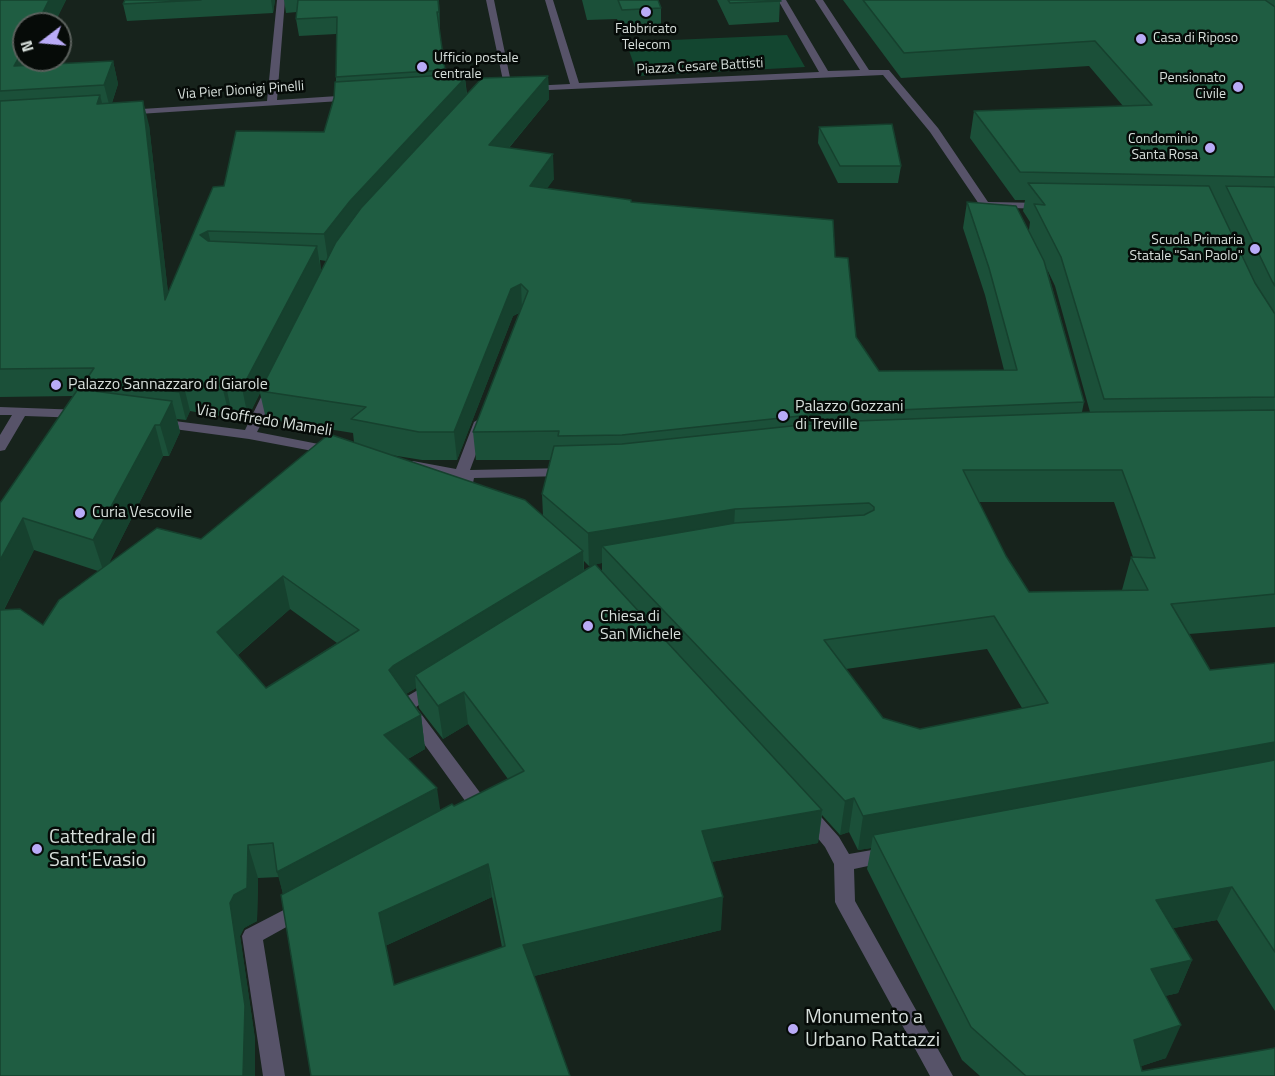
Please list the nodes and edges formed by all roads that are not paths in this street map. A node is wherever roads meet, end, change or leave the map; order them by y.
1 (281, 0) edge
2 (490, 0) edge
3 (549, 0) edge
4 (782, 0) edge
5 (819, 0) edge
6 (866, 72) junction
7 (825, 74) junction
8 (575, 86) junction
9 (359, 98) edge
10 (272, 103) junction
11 (121, 113) edge
12 (1054, 206) edge
13 (275, 382) edge
14 (0, 411) edge
15 (21, 411) junction
16 (485, 412) edge
17 (100, 415) edge
18 (146, 421) edge
19 (249, 435) junction
20 (0, 447) edge
21 (343, 452) edge
22 (402, 463) edge
23 (576, 471) edge
24 (461, 474) junction
25 (487, 493) edge
26 (446, 680) edge
27 (794, 799) edge
28 (464, 821) edge
29 (912, 850) edge
30 (844, 863) junction
31 (312, 903) edge
32 (274, 1076) edge
33 (942, 1076) edge

1 - 10 street
2 - 8 street, Piazza Cesare Battisti
3 - 8 street
4 - 7 street
5 - 6 street
6 - 7 street, Piazza Cesare Battisti
6 - 12 street, Piazza Cesare Battisti
7 - 8 street, Piazza Cesare Battisti
9 - 10 street, Via Pier Dionigi Pinelli
10 - 11 street, Via Pier Dionigi Pinelli
13 - 19 street
14 - 15 street
15 - 17 street
15 - 20 street
16 - 24 street
18 - 19 street, Via Goffredo Mameli
19 - 21 street, Via Goffredo Mameli
22 - 24 street
23 - 24 street
24 - 25 street
26 - 28 street
27 - 30 street
29 - 30 street
30 - 33 street
31 - 32 street

